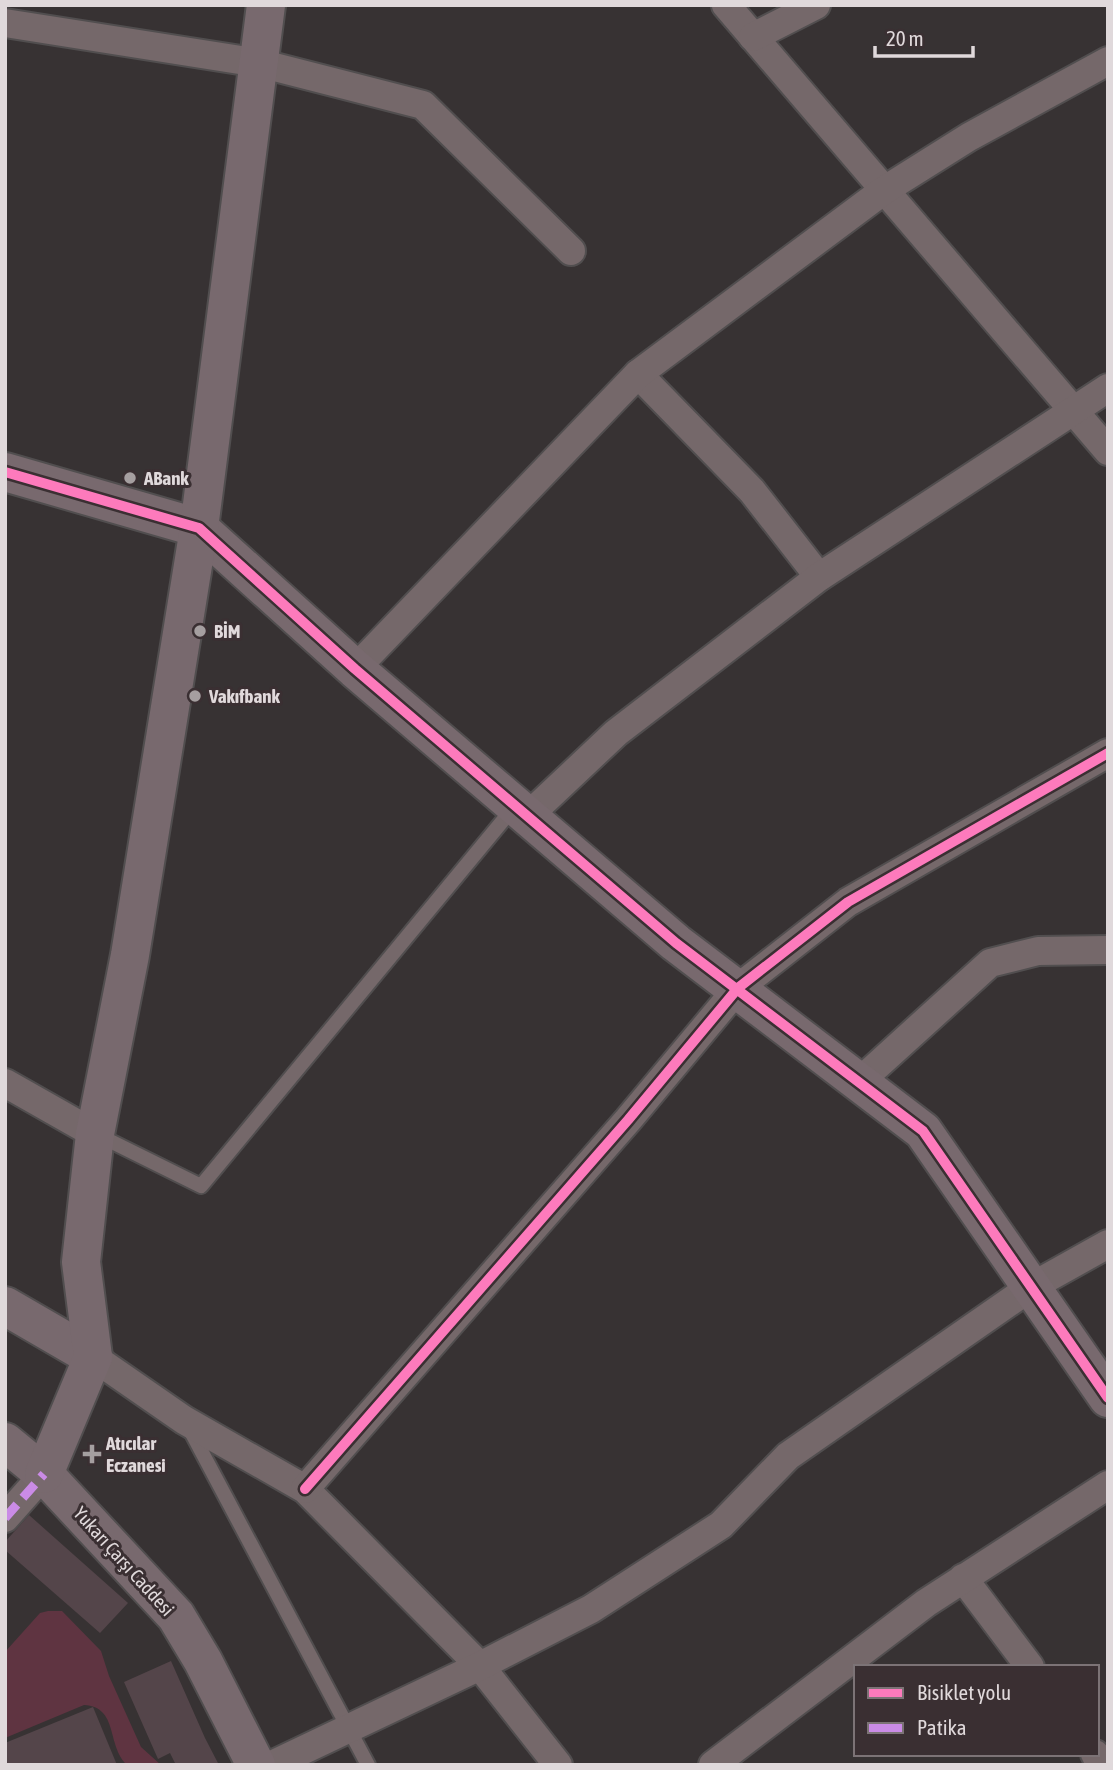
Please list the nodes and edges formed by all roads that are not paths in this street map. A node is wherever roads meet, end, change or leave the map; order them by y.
1 (266, 5) edge
2 (726, 5) edge
3 (816, 5) edge
4 (5, 23) edge
5 (753, 37) junction
6 (1108, 61) edge
7 (259, 63) junction
8 (883, 191) junction
9 (571, 251) dead end
10 (638, 374) junction
11 (1108, 388) edge
12 (1072, 410) junction
13 (1108, 451) edge
14 (5, 472) edge
15 (199, 528) junction
16 (819, 577) junction
17 (355, 669) junction
18 (1108, 753) edge
19 (522, 811) junction
20 (1108, 950) edge
21 (738, 988) junction
22 (859, 1082) junction
23 (5, 1083) edge
24 (95, 1134) junction
25 (1108, 1244) edge
26 (1031, 1287) junction
27 (5, 1306) edge
28 (93, 1357) junction
29 (1108, 1398) edge
30 (184, 1420) junction
31 (5, 1442) edge
32 (44, 1474) junction
33 (1108, 1485) edge
34 (305, 1489) junction
35 (5, 1518) edge
36 (963, 1577) junction
37 (1029, 1665) edge
38 (480, 1666) junction
39 (349, 1726) junction
40 (256, 1765) edge
41 (272, 1765) edge
42 (368, 1765) edge
43 (558, 1765) edge
44 (713, 1765) edge

1 - 7 main road
2 - 5 street
3 - 5 street
4 - 7 street
5 - 8 street
6 - 8 street
7 - 9 street
7 - 15 main road
8 - 10 street
8 - 12 street
10 - 16 street
10 - 17 street
11 - 12 street
12 - 13 street
12 - 16 street
14 - 15 main road
15 - 17 main road
15 - 24 main road
16 - 19 street
17 - 19 main road
18 - 21 street
19 - 21 main road
19 - 24 lane
20 - 22 street
21 - 22 main road
21 - 34 street
22 - 26 main road
23 - 24 street
24 - 28 main road
25 - 26 street
26 - 29 main road
26 - 38 street
27 - 28 main road
28 - 30 street
28 - 32 main road
30 - 34 street
30 - 39 lane
31 - 32 main road, Yukarı Çarşı Caddesi
32 - 35 street
32 - 40 main road, Yukarı Çarşı Caddesi
33 - 36 street
34 - 38 street
36 - 37 street
36 - 44 street
38 - 39 street
38 - 43 street
39 - 41 street
39 - 42 lane

